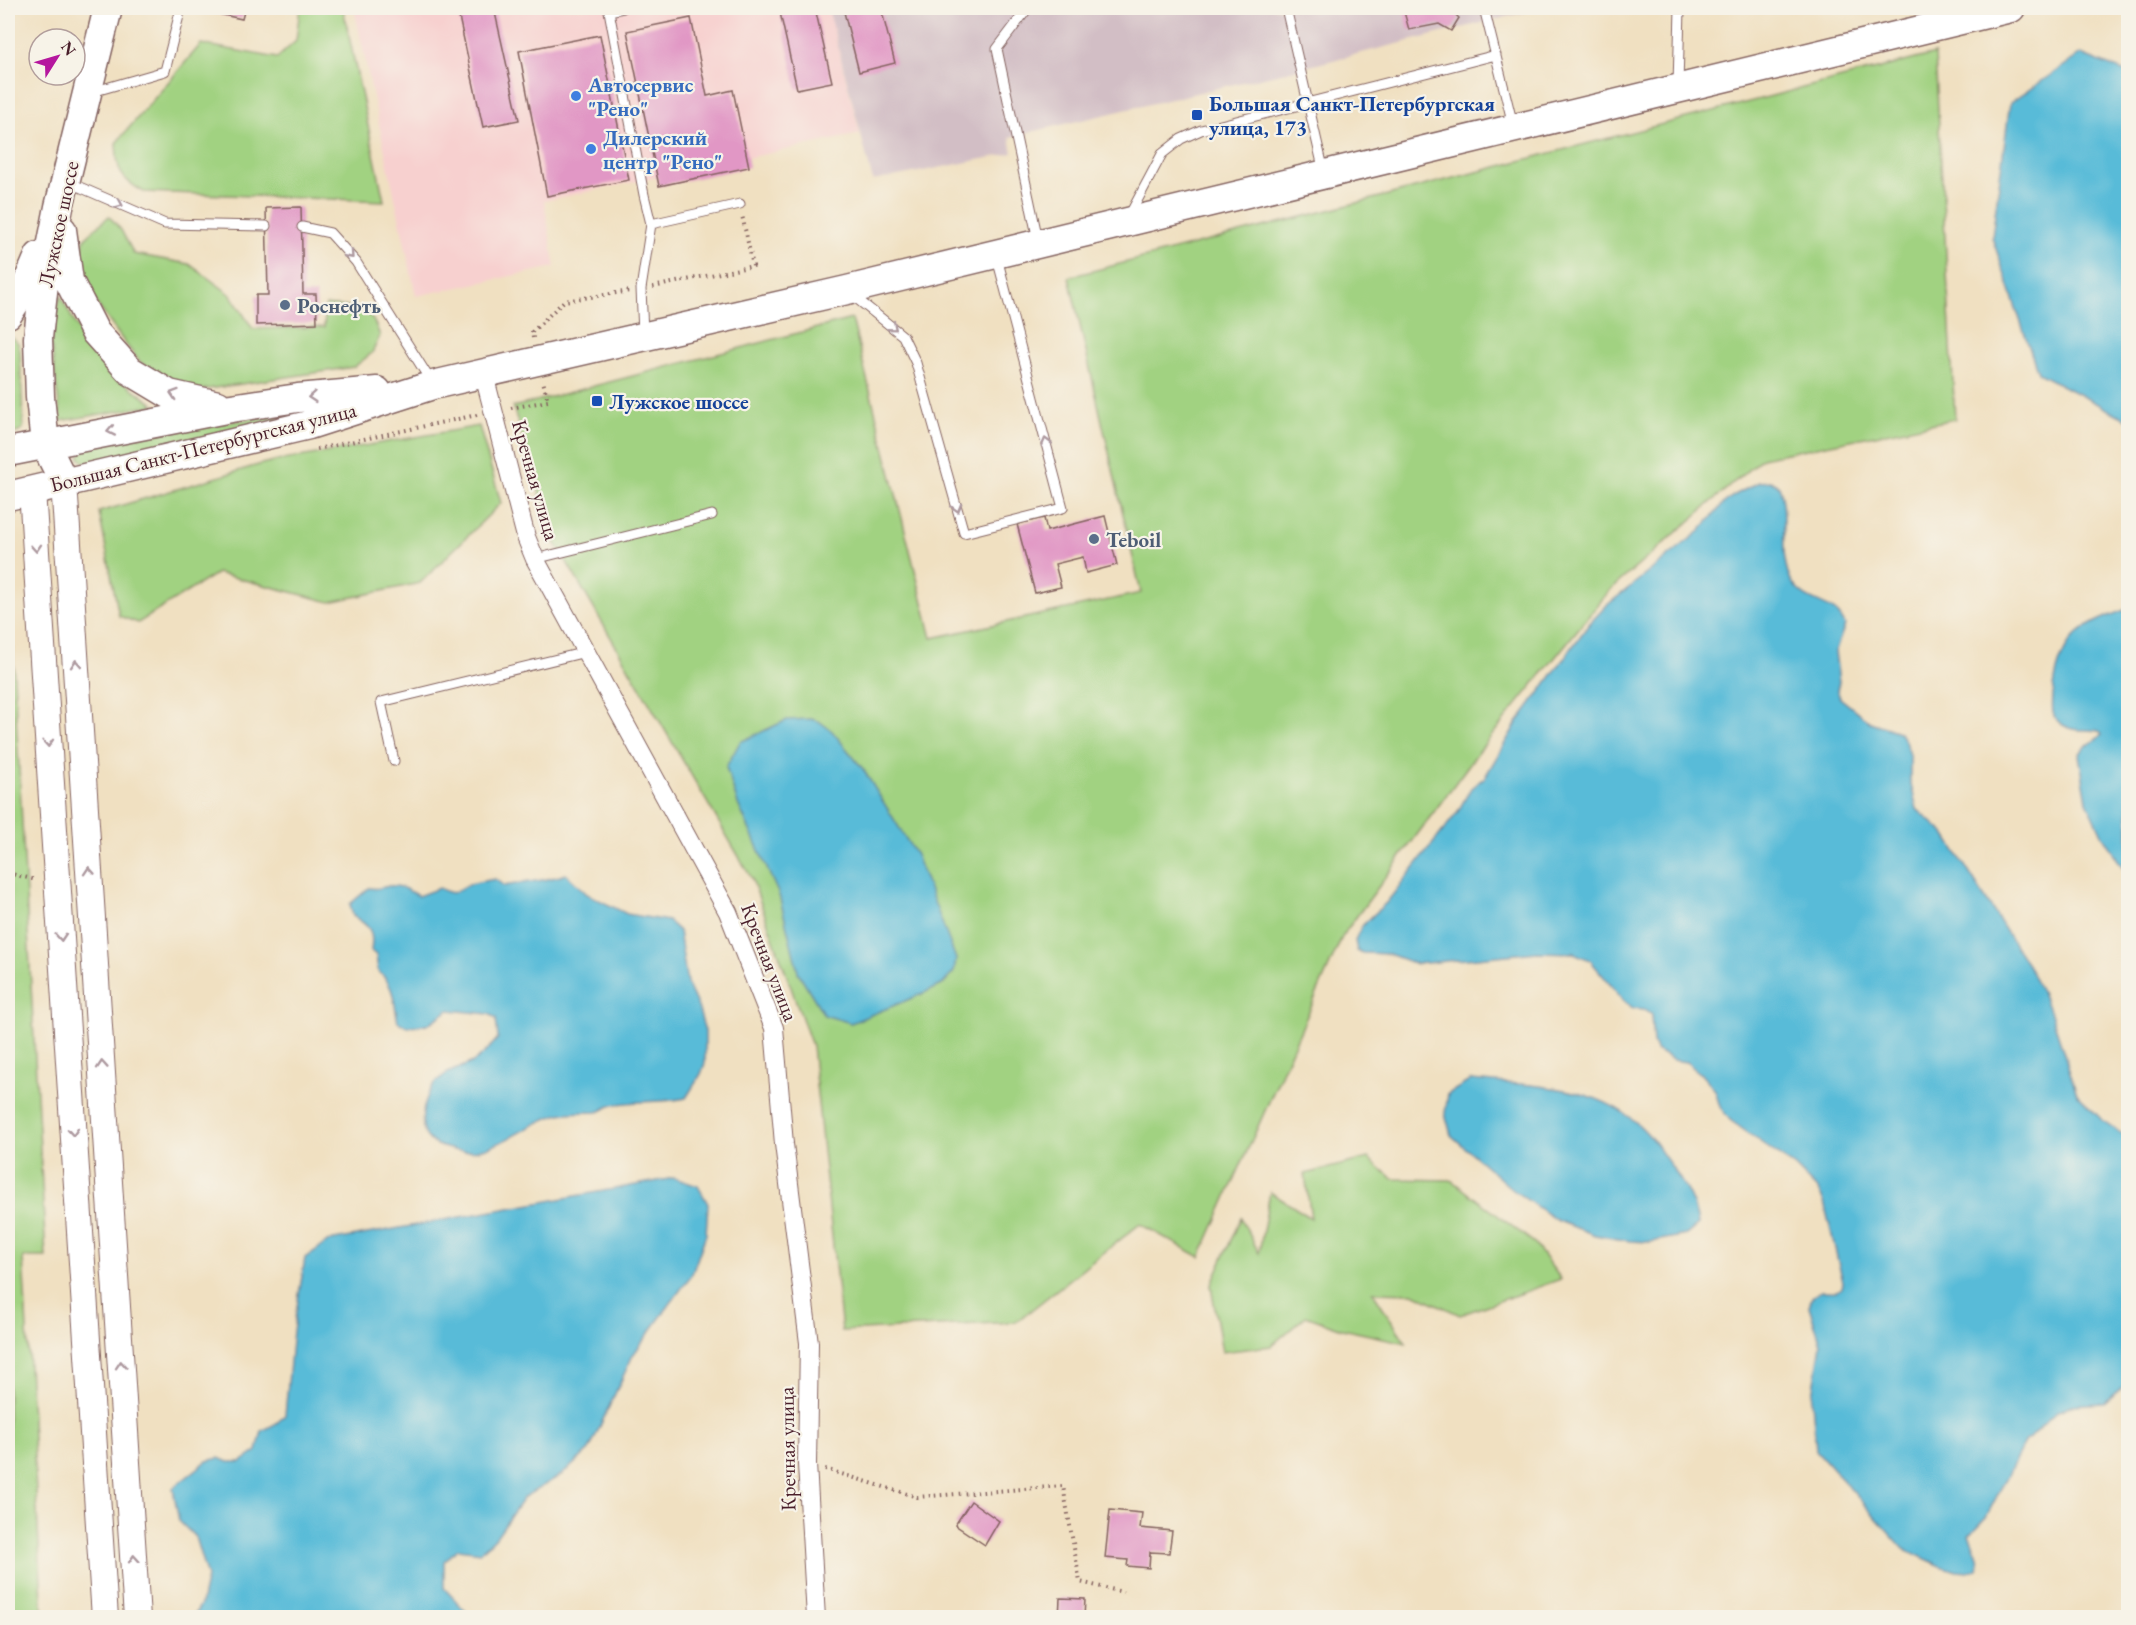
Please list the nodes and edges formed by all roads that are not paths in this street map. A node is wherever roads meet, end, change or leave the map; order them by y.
1 (108, 8) edge
2 (181, 8) edge
3 (623, 8) edge
4 (1028, 8) edge
5 (1286, 8) edge
6 (1484, 8) edge
7 (1680, 8) edge
8 (2012, 8) edge
9 (1496, 56) junction
10 (1678, 89) junction
11 (87, 93) junction
12 (1309, 103) junction
13 (1513, 128) junction
14 (1325, 174) junction
15 (62, 194) junction
16 (740, 204) road end
17 (1125, 223) junction
18 (651, 224) junction
19 (266, 226) dead end
20 (302, 227) dead end
21 (1039, 244) junction
22 (996, 254) junction
23 (847, 290) junction
24 (8, 314) edge
25 (644, 338) junction
26 (484, 375) junction
27 (433, 386) junction
28 (231, 408) junction
29 (45, 444) junction
30 (8, 452) edge
31 (64, 482) junction
32 (20, 493) edge
33 (712, 515) dead end
34 (535, 559) junction
35 (586, 652) junction
36 (394, 761) dead end
37 (105, 1617) edge
38 (137, 1617) edge
39 (816, 1617) edge

1 - 11 main road, Лужское шоссе
2 - 11 lane
3 - 18 lane
4 - 21 lane
5 - 12 lane
6 - 9 lane
7 - 10 lane
8 - 10 main road
9 - 12 lane
9 - 13 lane
10 - 13 main road
11 - 15 main road, Лужское шоссе
12 - 14 lane
12 - 17 lane
13 - 14 main road
14 - 17 main road
15 -> 19 lane
15 - 24 main road
28 -> 15 main road
15 - 29 main road, Лужское шоссе
16 - 18 lane
17 - 21 main road
18 - 25 lane
20 -> 27 lane
21 - 22 main road
22 - 23 main road
23 -> 22 lane
23 - 25 main road
25 - 26 main road
26 - 27 main road
26 - 34 street, Кречная улица
27 -> 28 main road, Большая Санкт-Петербургская улица
27 - 31 main road, Большая Санкт-Петербургская улица
28 -> 29 main road, Большая Санкт-Петербургская улица
29 - 30 main road, Большая Санкт-Петербургская улица
29 - 31 main road, Лужское шоссе
29 - 32 main road, Лужское шоссе
31 - 32 main road, Большая Санкт-Петербургская улица
38 -> 31 main road
32 -> 37 main road
33 - 34 lane
34 - 35 street, Кречная улица
35 - 36 lane
35 - 39 street, Кречная улица

